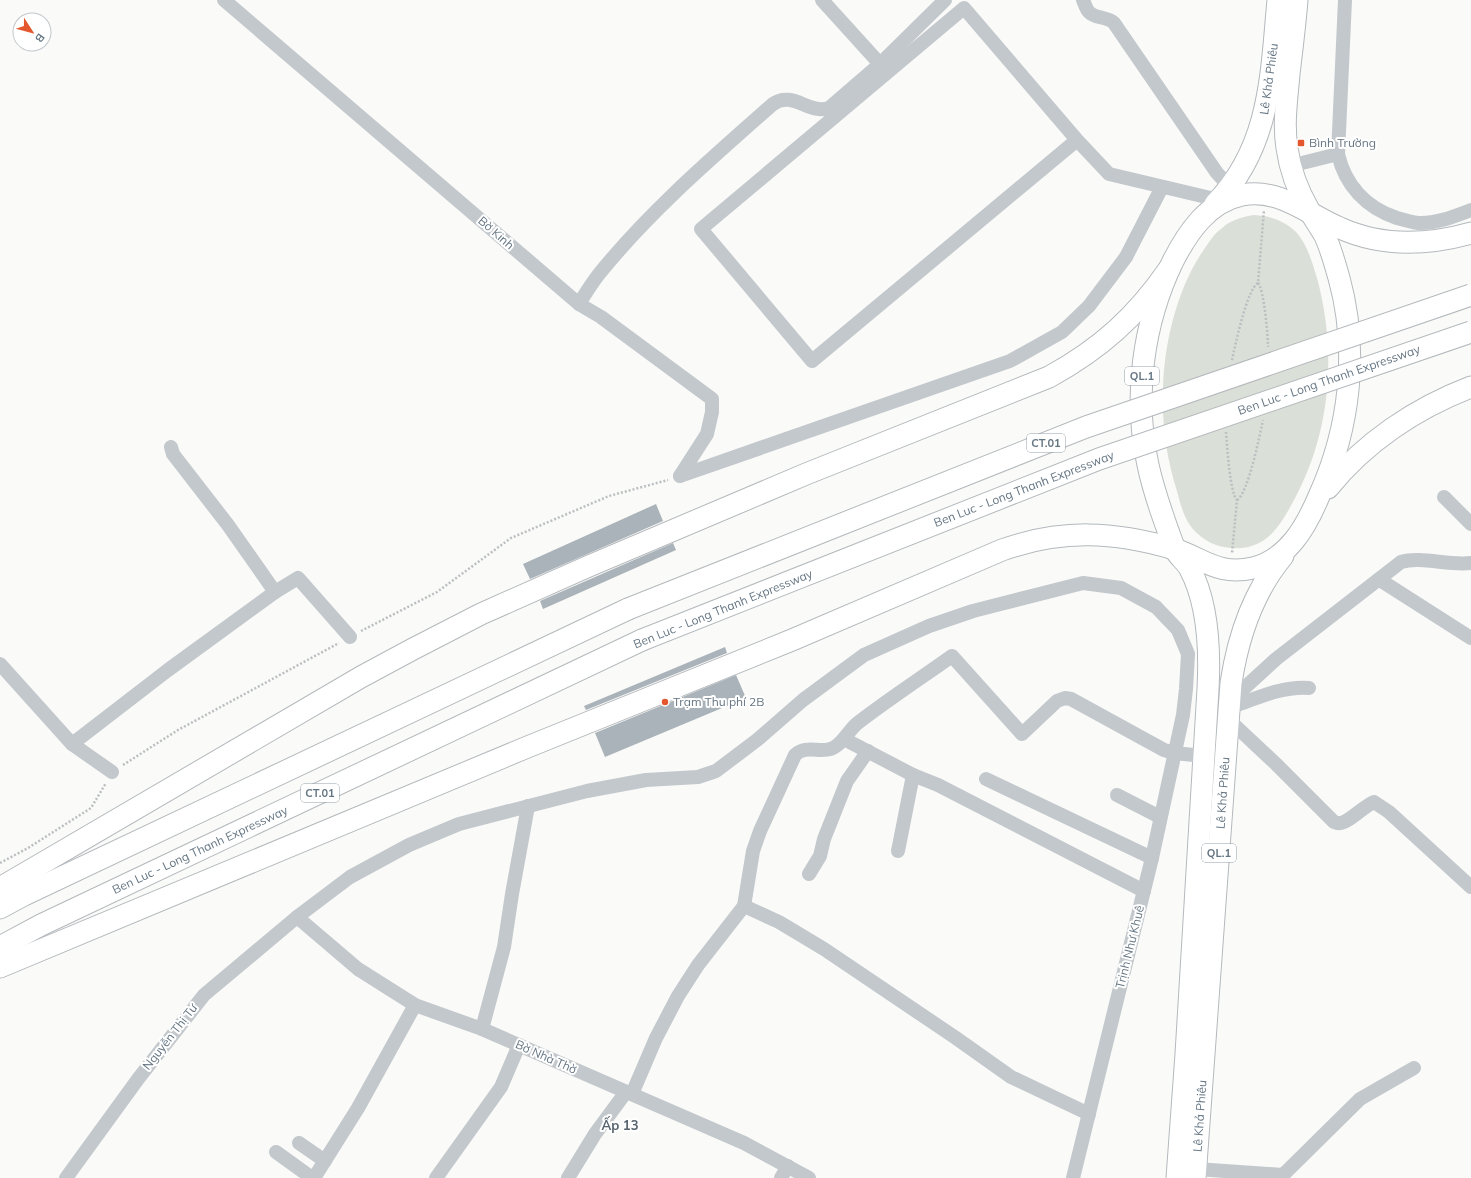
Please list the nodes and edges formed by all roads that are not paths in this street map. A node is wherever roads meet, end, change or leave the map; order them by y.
1 (224, 0) edge
2 (822, 0) edge
3 (945, 0) edge
4 (1083, 0) edge
5 (1278, 0) edge
6 (1297, 0) edge
7 (1345, 0) edge
8 (880, 64) junction
9 (1077, 140) junction
10 (1338, 154) junction
11 (1290, 166) junction
12 (1162, 187) junction
13 (1218, 200) junction
14 (1471, 210) edge
15 (1310, 212) junction
16 (1471, 233) edge
17 (1169, 269) junction
18 (1471, 295) edge
19 (579, 304) junction
20 (1471, 332) edge
21 (1471, 388) edge
22 (171, 447) dead end
23 (1444, 497) dead end
24 (1317, 503) junction
25 (1471, 524) edge
26 (1293, 543) junction
27 (1175, 550) junction
28 (1471, 563) edge
29 (1380, 580) junction
30 (275, 592) junction
31 (350, 637) road end
32 (1471, 638) edge
33 (0, 664) edge
34 (1309, 688) dead end
35 (1229, 710) junction
36 (1183, 715) junction
37 (1206, 717) junction
38 (844, 739) junction
39 (72, 744) junction
40 (868, 751) junction
41 (1174, 753) junction
42 (1204, 756) junction
43 (112, 772) road end
44 (913, 775) junction
45 (986, 779) dead end
46 (1117, 795) dead end
47 (528, 806) junction
48 (1160, 817) junction
49 (898, 851) dead end
50 (1152, 858) junction
51 (809, 874) dead end
52 (1471, 887) edge
53 (0, 888) edge
54 (1144, 890) junction
55 (744, 906) junction
56 (0, 908) edge
57 (297, 917) junction
58 (0, 947) edge
59 (0, 967) edge
60 (415, 1005) junction
61 (482, 1029) junction
62 (519, 1045) junction
63 (1414, 1068) dead end
64 (629, 1093) junction
65 (1089, 1114) junction
66 (299, 1143) dead end
67 (276, 1152) dead end
68 (325, 1161) junction
69 (788, 1166) junction
70 (1196, 1174) edge
71 (66, 1178) edge
72 (313, 1178) edge
73 (436, 1178) edge
74 (568, 1178) edge
75 (781, 1178) edge
76 (809, 1178) edge
77 (1073, 1178) edge
78 (1177, 1178) edge

1 - 19 street, Bờ Kinh
2 - 8 street
3 - 8 street
4 - 13 street
5 - 13 highway, Lê Khả Phiêu / QL.1
6 - 11 highway, Lê Khả Phiêu / QL.1
7 - 10 street
8 - 19 street
9 - 9 street
9 - 12 street
10 - 11 street
10 - 14 street
11 - 15 highway, Lê Khả Phiêu / QL.1
12 - 13 street
12 - 19 street, Bờ Kinh
13 - 15 highway, QL.1
13 - 17 highway, QL.1
15 - 16 highway
15 - 24 highway, QL.1
17 - 27 highway, QL.1
17 - 53 highway
18 - 56 highway, CT.01, bridge
20 - 58 highway, Ben Luc - Long Thanh Expressway / CT.01, bridge
21 - 24 highway
22 - 30 street
23 - 25 street
24 - 26 highway, QL.1
26 - 27 highway, QL.1
26 - 35 highway, Lê Khả Phiêu / QL.1
27 - 37 highway, Lê Khả Phiêu / QL.1
27 - 59 highway
28 - 29 street
29 - 32 street
29 - 35 street
30 - 31 street
30 - 39 street
33 - 39 street
34 - 35 street
35 - 52 street
35 - 70 highway, Lê Khả Phiêu / QL.1
36 - 37 street
36 - 41 street, Trịnh Như Khuê
36 - 47 street, Trịnh Như Khuê
37 - 42 highway, Lê Khả Phiêu / QL.1
38 - 40 street
38 - 41 street
38 - 55 street
39 - 43 street
40 - 44 street
40 - 51 street
41 - 42 street
41 - 48 street, Trịnh Như Khuê
42 - 78 highway, Lê Khả Phiêu / QL.1
44 - 49 street
44 - 54 street
45 - 50 street
46 - 48 street
47 - 57 street, Nguyễn Thị Tư
47 - 61 street
48 - 50 street, Trịnh Như Khuê
50 - 54 street, Trịnh Như Khuê
54 - 65 street, Trịnh Như Khuê
55 - 64 street
55 - 65 street
57 - 60 street, Bờ Nhà Thờ
57 - 71 street, Nguyễn Thị Tư
60 - 61 street, Bờ Nhà Thờ
60 - 68 street
61 - 62 street, Bờ Nhà Thờ
62 - 64 street, Bờ Nhà Thờ
62 - 73 street
63 - 70 street
64 - 69 street, Bờ Nhà Thờ
64 - 74 street
65 - 77 street, Trịnh Như Khuê
66 - 68 street
67 - 72 street
68 - 72 street
69 - 75 street
69 - 76 street, Bờ Nhà Thờ

